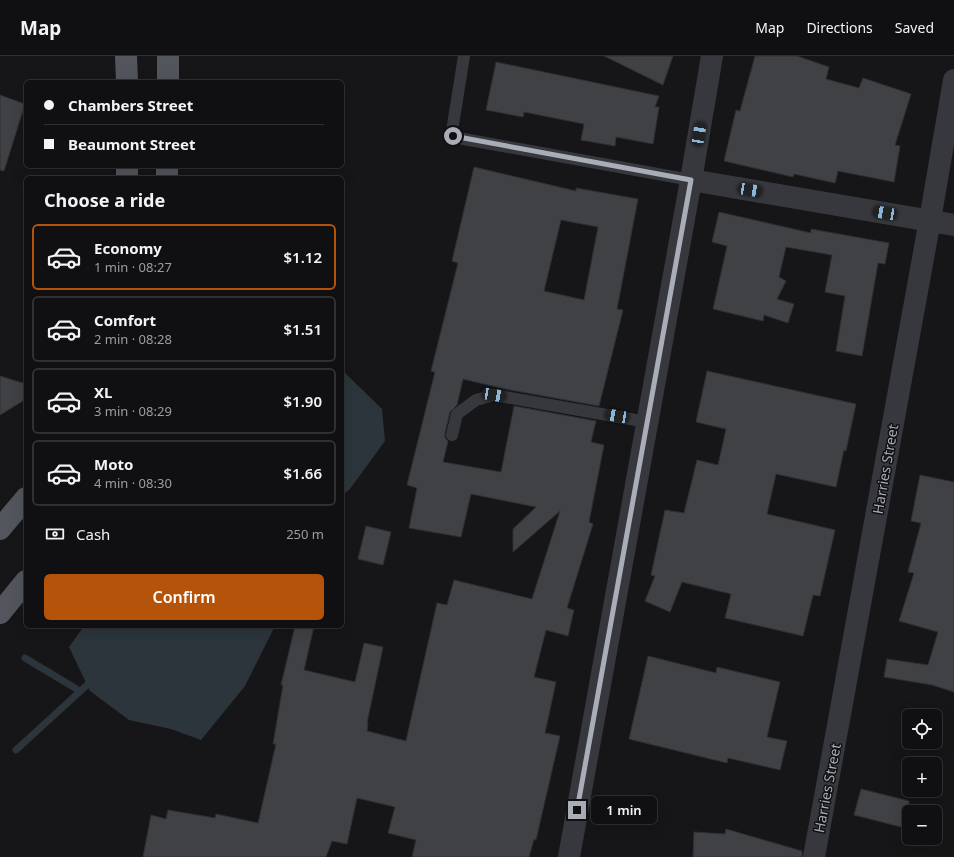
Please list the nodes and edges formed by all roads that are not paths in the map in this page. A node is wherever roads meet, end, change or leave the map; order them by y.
1 (126, 56) edge
2 (168, 56) edge
3 (464, 56) edge
4 (712, 56) edge
5 (126, 80) edge
6 (168, 80) edge
7 (954, 80) edge
8 (691, 180) junction
9 (930, 220) junction
10 (954, 225) edge
11 (647, 422) junction
12 (452, 434) dead end
13 (24, 500) edge
14 (0, 529) edge
15 (24, 583) edge
16 (0, 613) edge
17 (569, 857) edge
18 (814, 857) edge

1 - 5 main road
2 - 6 main road
3 - 8 lane
4 - 8 street
7 - 9 street, Harries Street
8 - 9 street
8 - 11 street
9 - 10 street
9 - 18 street, Harries Street
11 - 12 lane
11 - 17 street
13 - 14 main road
15 - 16 main road

